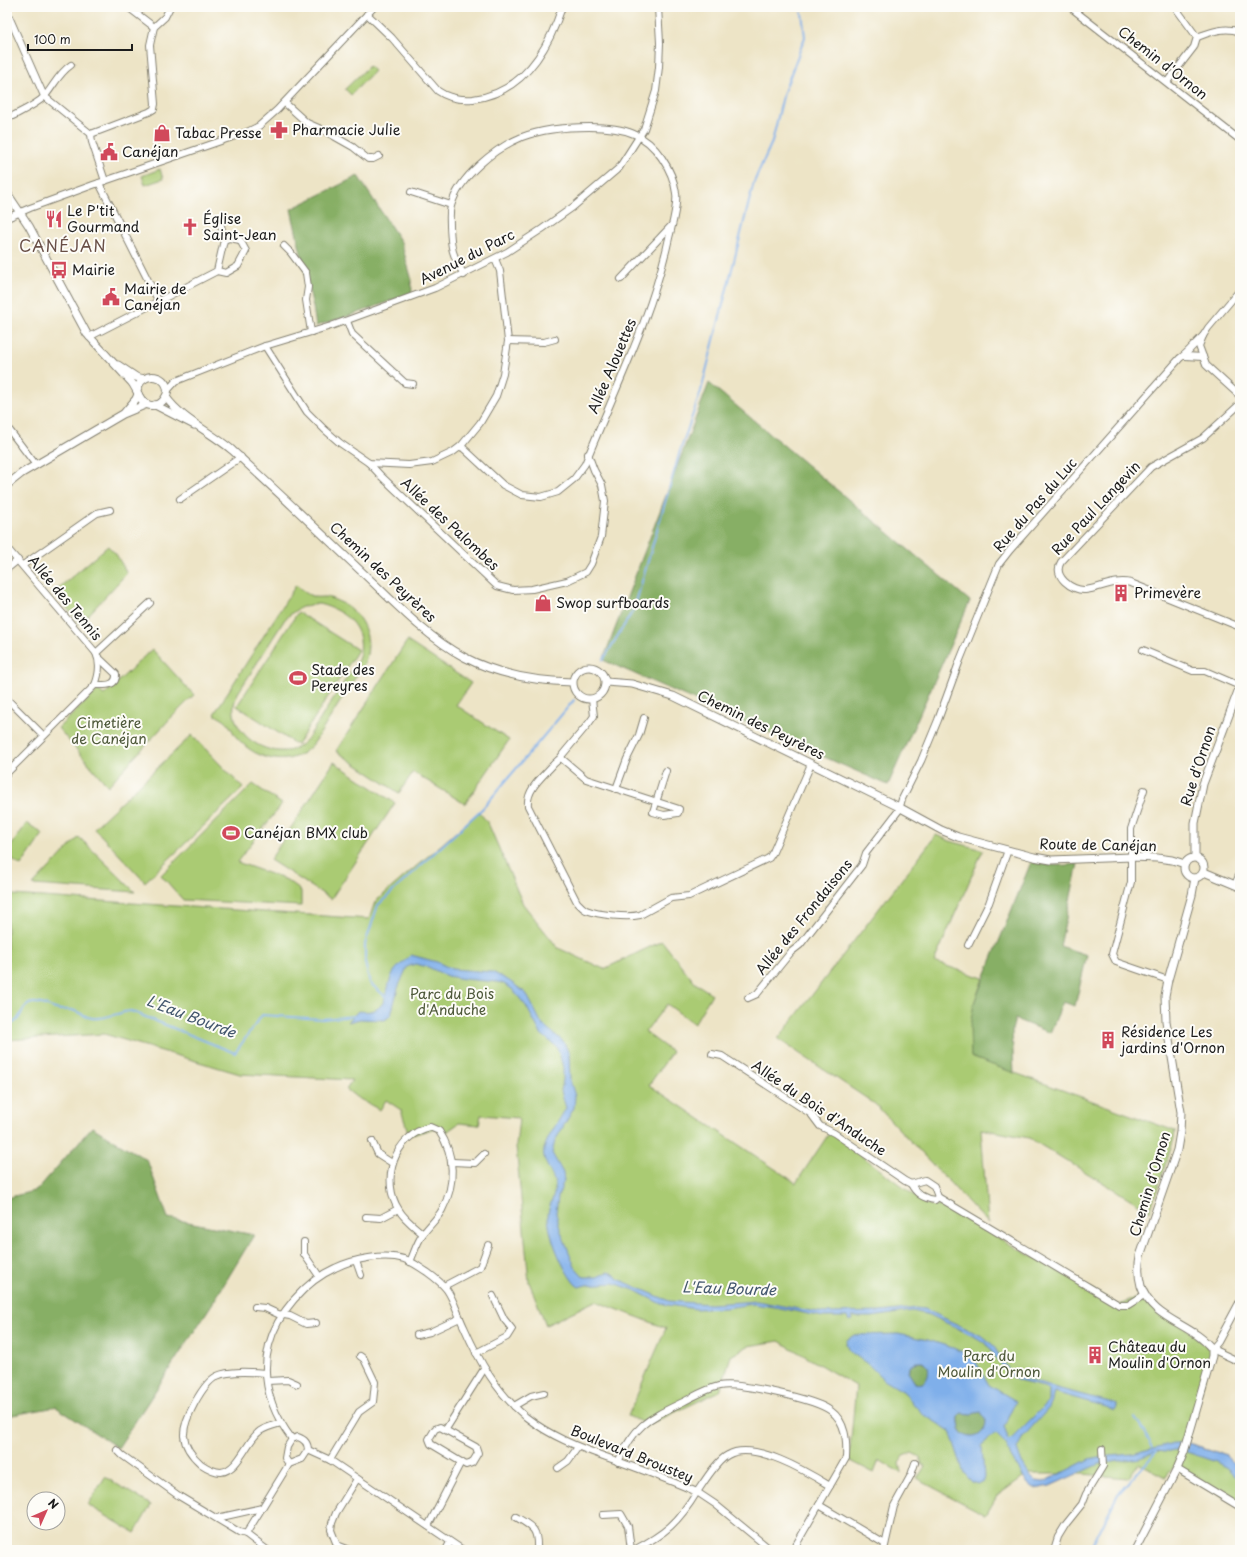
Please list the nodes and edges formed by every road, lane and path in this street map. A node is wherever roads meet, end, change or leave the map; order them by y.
1 (8, 7) edge
2 (128, 7) edge
3 (170, 7) edge
4 (374, 7) edge
5 (562, 7) edge
6 (658, 7) edge
7 (1070, 7) edge
8 (1175, 7) edge
9 (7, 11) edge
10 (367, 14) junction
11 (154, 27) junction
12 (1240, 32) edge
13 (1197, 37) junction
14 (71, 65) dead end
15 (1167, 82) junction
16 (44, 96) junction
17 (284, 103) junction
18 (7, 119) edge
19 (91, 134) junction
20 (640, 137) junction
21 (1240, 140) edge
22 (379, 156) dead end
23 (102, 182) junction
24 (411, 192) dead end
25 (7, 193) edge
26 (451, 205) junction
27 (20, 212) junction
28 (7, 218) edge
29 (220, 220) dead end
30 (672, 225) junction
31 (224, 240) junction
32 (284, 246) dead end
33 (495, 259) junction
34 (217, 271) junction
35 (464, 275) junction
36 (621, 279) dead end
37 (1240, 290) edge
38 (158, 300) junction
39 (347, 321) junction
40 (311, 332) junction
41 (88, 336) junction
42 (1203, 336) junction
43 (555, 339) dead end
44 (508, 341) junction
45 (265, 346) junction
46 (1185, 356) junction
47 (1203, 357) junction
48 (114, 363) junction
49 (144, 378) junction
50 (161, 379) junction
51 (176, 381) junction
52 (413, 384) dead end
53 (138, 392) junction
54 (166, 394) junction
55 (1240, 396) edge
56 (147, 404) junction
57 (1240, 404) edge
58 (155, 405) junction
59 (123, 414) junction
60 (7, 427) edge
61 (203, 429) junction
62 (461, 446) junction
63 (588, 454) junction
64 (241, 457) junction
65 (369, 462) junction
66 (36, 465) junction
67 (7, 485) edge
68 (180, 499) dead end
69 (110, 510) dead end
70 (7, 548) edge
71 (18, 560) junction
72 (22, 565) junction
73 (7, 569) edge
74 (150, 603) dead end
75 (1240, 627) edge
76 (1143, 650) dead end
77 (97, 655) junction
78 (572, 682) junction
79 (606, 682) junction
80 (96, 685) junction
81 (1240, 686) edge
82 (7, 699) edge
83 (592, 699) junction
84 (644, 718) dead end
85 (44, 735) junction
86 (561, 758) junction
87 (811, 764) junction
88 (666, 771) dead end
89 (7, 773) edge
90 (616, 789) junction
91 (1144, 790) dead end
92 (900, 807) junction
93 (1008, 850) junction
94 (1132, 857) junction
95 (1195, 857) junction
96 (1185, 864) junction
97 (1204, 872) junction
98 (1240, 873) edge
99 (1195, 878) junction
100 (1238, 886) edge
101 (968, 945) dead end
102 (1168, 980) junction
103 (748, 998) dead end
104 (712, 1054) dead end
105 (372, 1141) dead end
106 (484, 1154) dead end
107 (452, 1162) junction
108 (392, 1163) junction
109 (911, 1184) junction
110 (938, 1197) junction
111 (398, 1209) junction
112 (366, 1217) dead end
113 (423, 1234) junction
114 (304, 1242) dead end
115 (488, 1245) dead end
116 (356, 1261) junction
117 (410, 1262) junction
118 (361, 1275) dead end
119 (319, 1276) junction
120 (444, 1286) junction
121 (1144, 1295) junction
122 (493, 1296) dead end
123 (1240, 1301) edge
124 (255, 1307) dead end
125 (284, 1314) junction
126 (460, 1318) junction
127 (316, 1323) dead end
128 (417, 1335) dead end
129 (1212, 1349) junction
130 (476, 1353) junction
131 (360, 1356) dead end
132 (1240, 1362) edge
133 (484, 1368) junction
134 (266, 1373) junction
135 (267, 1381) junction
136 (298, 1384) dead end
137 (544, 1393) dead end
138 (514, 1406) junction
139 (280, 1423) junction
140 (446, 1429) junction
141 (292, 1439) junction
142 (578, 1447) junction
143 (1102, 1449) dead end
144 (117, 1450) dead end
145 (308, 1450) junction
146 (330, 1460) junction
147 (461, 1462) junction
148 (618, 1462) junction
149 (915, 1463) dead end
150 (289, 1464) junction
151 (558, 1468) dead end
152 (1177, 1469) junction
153 (357, 1479) junction
154 (830, 1486) junction
155 (697, 1492) junction
156 (819, 1506) junction
157 (1240, 1507) edge
158 (262, 1508) junction
159 (603, 1515) dead end
160 (516, 1517) dead end
161 (217, 1518) junction
162 (428, 1526) junction
163 (246, 1534) junction
164 (450, 1542) junction
165 (885, 1547) edge
166 (266, 1550) edge
167 (350, 1550) edge
168 (446, 1550) edge
169 (463, 1550) edge
170 (537, 1550) edge
171 (633, 1550) edge
172 (770, 1550) edge
173 (793, 1550) edge
174 (1054, 1550) edge
175 (1135, 1550) edge

1 - 9 street
2 - 11 street
3 - 11 street
4 - 10 street
5 - 10 street
6 - 20 street, Avenue du Parc
7 - 15 street, Chemin d'Ornon
8 - 13 street
9 - 16 street
10 - 17 street
11 - 19 street
12 - 13 street
13 - 15 street
14 - 16 street
15 - 21 street, Chemin d'Ornon
16 - 18 street
16 - 19 street
17 - 22 street
17 - 23 street
19 - 23 street
20 - 26 street
20 - 30 street, Allée Alouettes
20 - 33 street, Avenue du Parc
23 - 27 street
23 - 38 street
24 - 26 street
25 - 27 street
26 - 35 street
27 - 28 street
27 - 41 street
29 - 31 street
30 - 36 street
30 - 63 street, Allée Alouettes
31 - 34 street
31 - 34 street
32 - 40 street
33 - 35 street, Avenue du Parc
33 - 44 street
34 - 38 street
35 - 39 street, Avenue du Parc
37 - 42 street, Rue du Pas du Luc
38 - 41 street
39 - 40 street, Avenue du Parc
39 - 52 street
40 - 45 street, Avenue du Parc
41 - 48 street
42 - 46 street, Rue du Pas du Luc
42 - 47 street
43 - 44 street
44 - 62 street
45 - 51 street, Avenue du Parc
45 - 65 street, Allée des Palombes
46 - 47 street
46 - 92 street, Rue du Pas du Luc
47 - 55 street
48 - 49 street
48 - 53 street
49 - 50 street
49 - 53 street
50 - 51 street, Avenue du Parc
50 - 54 street
51 - 54 street, Avenue du Parc
53 - 56 street
53 - 59 street
54 - 58 street
54 - 61 street, Chemin des Peyrères
56 - 58 street
56 - 59 street
57 - 75 street, Rue Paul Langevin
58 - 61 street, Chemin des Peyrères
59 - 66 street
60 - 66 street
61 - 64 street, Chemin des Peyrères
62 - 63 street, Allée Alouettes
62 - 65 street
63 - 65 street, Allée des Palombes
64 - 68 street
64 - 78 street, Chemin des Peyrères
66 - 67 street
69 - 72 street
70 - 71 street, Allée des Tennis
71 - 72 street, Allée des Tennis
71 - 73 street
72 - 77 street, Allée des Tennis
74 - 77 street
76 - 81 street
77 - 80 street, Allée des Tennis
77 - 80 street
78 - 79 street
78 - 83 street
79 - 83 street
79 - 87 street, Chemin des Peyrères
80 - 85 street
81 - 95 street, Rue d'Ornon
82 - 85 street
83 - 86 street
84 - 90 street
85 - 89 street
86 - 87 street
86 - 90 street
87 - 92 street, Chemin des Peyrères
88 - 90 street
91 - 94 street
92 - 93 street, Route de Canéjan
92 - 103 street, Allée des Frondaisons
93 - 94 street, Route de Canéjan
93 - 101 street
94 - 96 street, Route de Canéjan
94 - 102 street
95 - 96 street
95 - 97 street
96 - 99 street
97 - 99 street
97 - 100 street
98 - 100 street
99 - 102 street, Chemin d'Ornon
102 - 121 street, Chemin d'Ornon
104 - 109 street, Allée du Bois d'Anduche
105 - 108 street
106 - 107 street
107 - 108 street
107 - 113 street
108 - 111 street
109 - 110 street, Allée du Bois d'Anduche
109 - 110 street
110 - 121 street
111 - 112 street
111 - 113 street
113 - 117 street
114 - 119 street
115 - 120 street
116 - 117 street, Boulevard Broustey
116 - 118 street
116 - 119 street, Boulevard Broustey
117 - 120 street, Boulevard Broustey
119 - 125 street, Boulevard Broustey
120 - 126 street, Boulevard Broustey
121 - 129 street, Chemin d'Ornon
122 - 130 street
123 - 129 street
124 - 125 street
125 - 127 street
125 - 134 street, Boulevard Broustey
126 - 128 street
126 - 130 street, Boulevard Broustey
129 - 132 street
129 - 152 street
130 - 133 street, Boulevard Broustey
131 - 146 street
133 - 138 street, Boulevard Broustey
133 - 140 street
134 - 135 street, Boulevard Broustey
134 - 139 street
135 - 136 street
135 - 139 street, Boulevard Broustey
137 - 138 street
138 - 142 street, Boulevard Broustey
139 - 141 street, Boulevard Broustey
140 - 147 street
140 - 147 street
141 - 145 street, Boulevard Broustey
141 - 150 street
142 - 148 street, Boulevard Broustey
142 - 151 street
143 - 174 street
144 - 161 street
145 - 146 street, Boulevard Broustey
145 - 150 street
146 - 153 street, Boulevard Broustey
147 - 162 street
148 - 154 street
148 - 155 street, Boulevard Broustey
149 - 165 street
150 - 158 street
152 - 157 street
152 - 175 street
153 - 162 street, Boulevard Broustey
153 - 167 street
154 - 155 street
154 - 156 street
155 - 171 street, Boulevard Broustey
155 - 172 street
156 - 165 street
156 - 173 street
158 - 161 street
158 - 163 street
159 - 171 street
160 - 170 street
161 - 163 street
162 - 164 street, Boulevard Broustey
163 - 166 street
164 - 168 street
164 - 169 street, Boulevard Broustey

